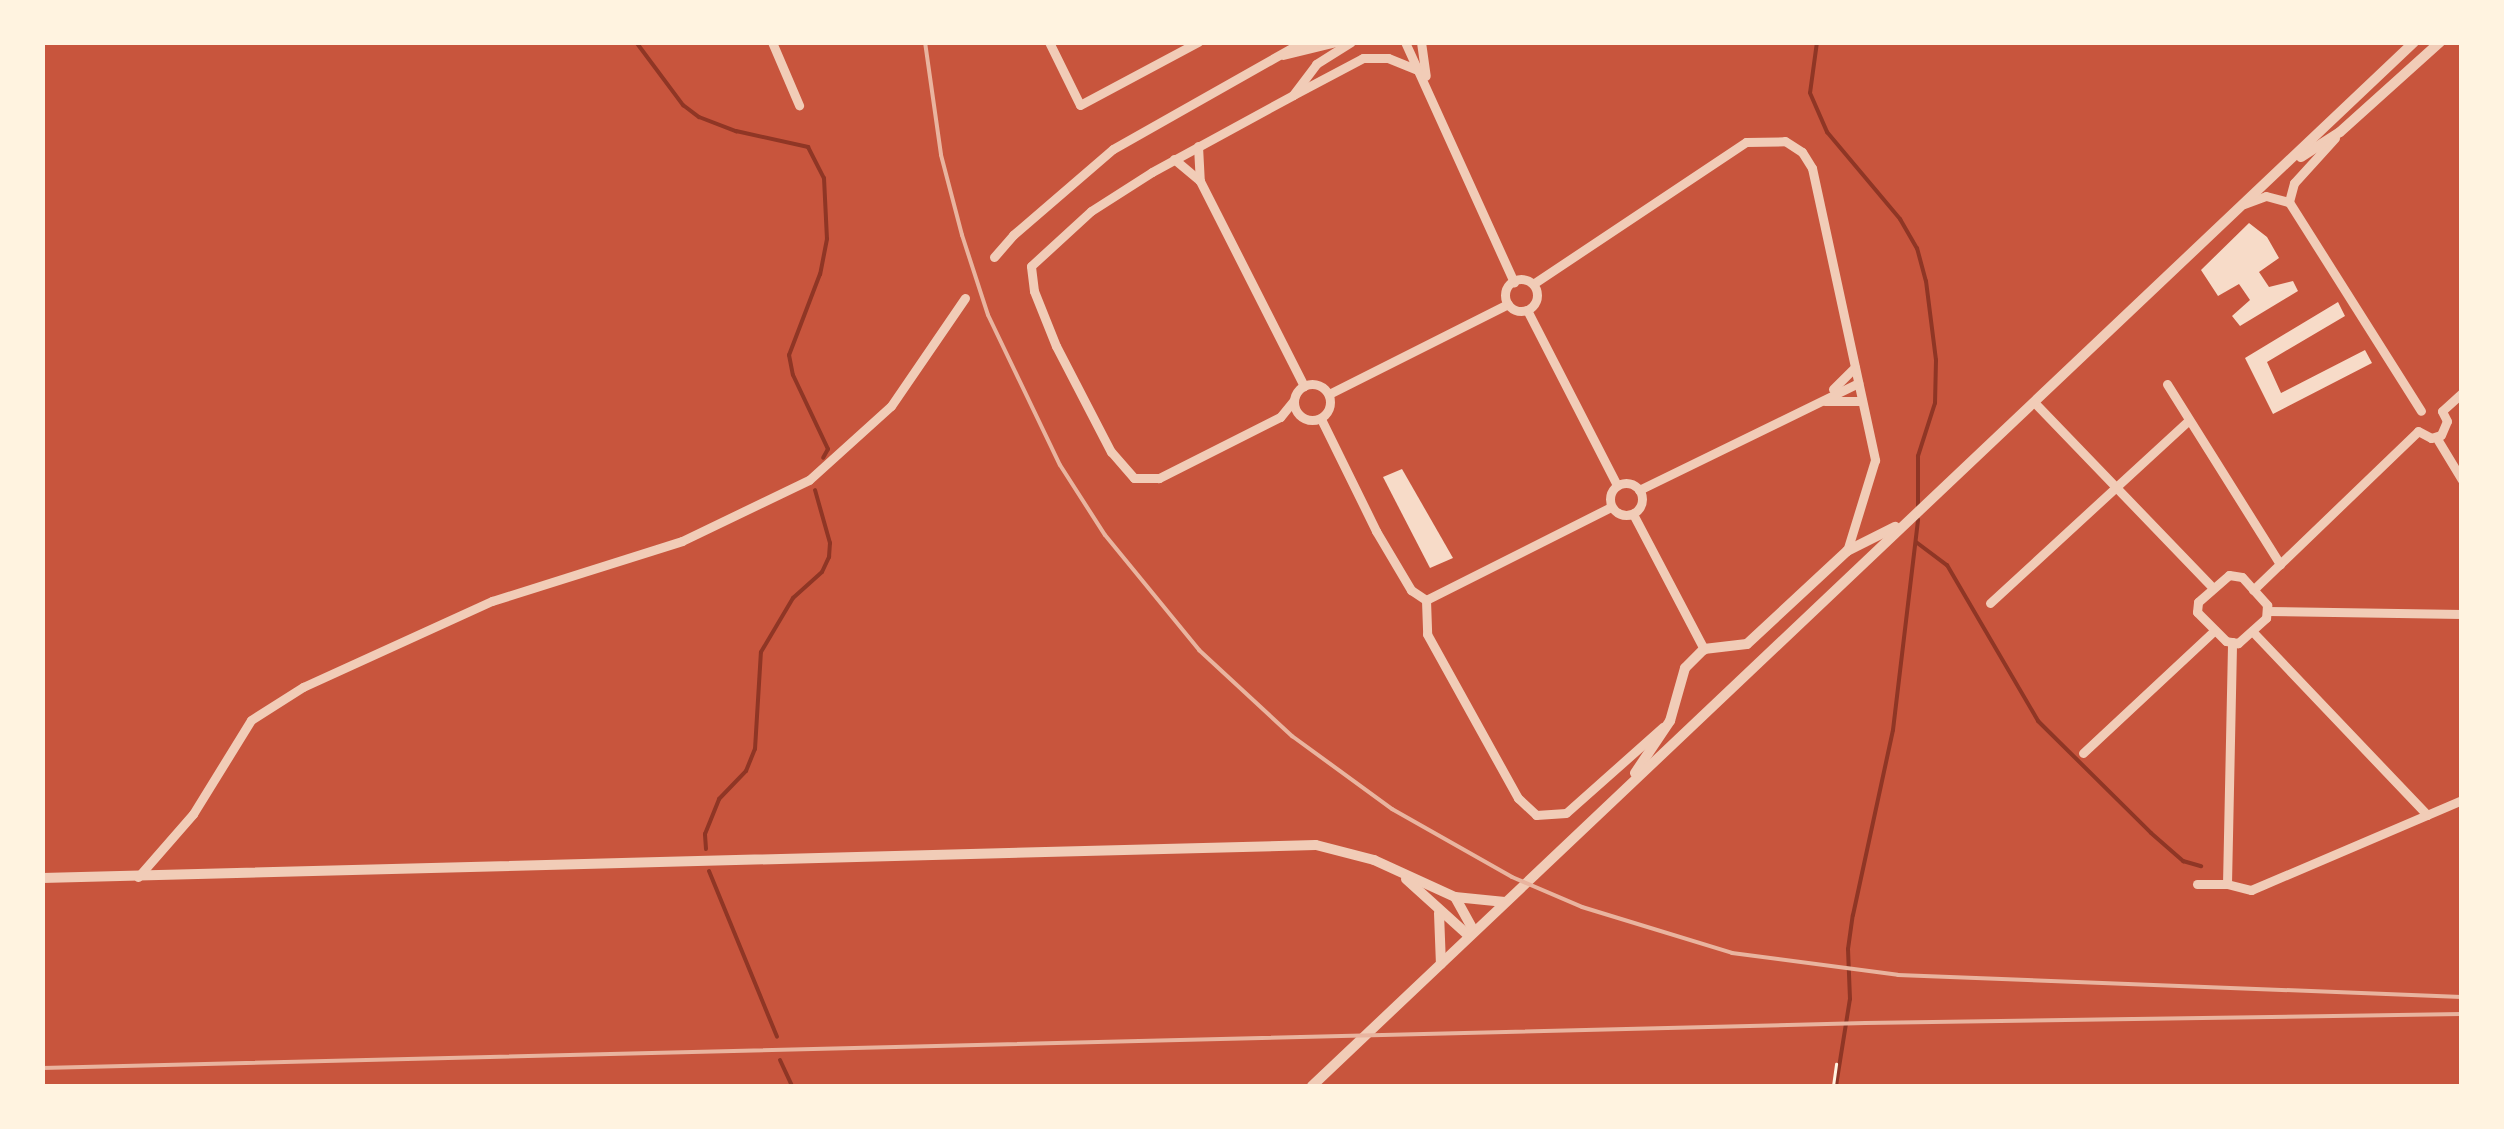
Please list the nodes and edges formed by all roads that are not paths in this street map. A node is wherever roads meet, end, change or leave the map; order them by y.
1 (772, 42) edge
2 (1048, 42) edge
3 (1198, 42) edge
4 (1319, 42) edge
5 (1336, 42) edge
6 (1351, 42) edge
7 (1405, 42) edge
8 (1422, 42) edge
9 (2414, 42) edge
10 (2440, 42) edge
11 (1280, 54) junction
12 (1418, 70) junction
13 (1427, 84) junction
14 (1293, 96) junction
15 (799, 104) dead end
16 (2340, 132) junction
17 (1198, 146) junction
18 (1174, 159) junction
19 (2279, 170) junction
20 (1200, 181) junction
21 (2289, 202) junction
22 (2244, 204) junction
23 (994, 257) dead end
24 (1514, 282) junction
25 (1532, 284) junction
26 (965, 298) dead end
27 (1508, 304) junction
28 (1527, 310) junction
29 (1855, 367) junction
30 (1858, 382) junction
31 (2167, 384) dead end
32 (1304, 386) junction
33 (1329, 394) junction
34 (2462, 394) edge
35 (1294, 400) junction
36 (1862, 401) junction
37 (1814, 402) junction
38 (2034, 402) junction
39 (2421, 411) junction
40 (2442, 412) junction
41 (1321, 419) junction
42 (2189, 420) junction
43 (2418, 431) junction
44 (2436, 438) junction
45 (2462, 480) edge
46 (1617, 486) junction
47 (2117, 486) junction
48 (1639, 490) junction
49 (1611, 507) junction
50 (1633, 514) junction
51 (1905, 522) junction
52 (1847, 551) junction
53 (2280, 564) junction
54 (2214, 588) junction
55 (2254, 590) junction
56 (1426, 600) junction
57 (1990, 604) dead end
58 (2267, 611) junction
59 (2462, 614) edge
60 (2215, 630) junction
61 (2252, 631) junction
62 (2232, 642) junction
63 (1704, 650) junction
64 (1670, 721) junction
65 (2083, 753) dead end
66 (1625, 788) junction
67 (2462, 800) edge
68 (2427, 815) junction
69 (1402, 874) junction
70 (138, 877) junction
71 (42, 878) edge
72 (2198, 884) dead end
73 (2227, 884) junction
74 (1455, 897) junction
75 (1505, 902) junction
76 (1439, 912) junction
77 (1472, 934) junction
78 (1441, 964) junction
79 (1312, 1086) edge

1 - 15 street
2 - 3 street
4 - 11 street
5 - 11 street
6 - 14 street
7 - 12 street
8 - 13 street
9 - 19 street
10 - 16 street
11 - 23 street
12 - 13 street
12 - 14 street
13 - 24 street
14 - 17 street
16 - 19 street
16 - 21 street
17 - 18 street
17 - 20 street
18 - 20 street
18 - 35 street
19 - 22 street
20 - 32 street
21 - 22 street
21 - 39 street
22 - 38 street
24 - 25 street
24 - 27 street
25 - 28 street
25 - 29 street
26 - 70 street
27 - 28 street
27 - 33 street
28 - 46 street
29 - 30 street
29 - 37 street
30 - 36 street
30 - 37 street
31 - 42 street
32 - 33 street
32 - 35 street
33 - 41 street
34 - 40 street
35 - 41 street
36 - 37 street
36 - 52 street
37 - 48 street
38 - 47 street
38 - 51 street
39 - 40 street
39 - 43 street
40 - 44 street
41 - 56 street
42 - 47 street
42 - 53 street
43 - 44 street
43 - 53 street
44 - 45 street
46 - 48 street
46 - 49 street
47 - 54 street
47 - 57 street
48 - 50 street
49 - 50 street
49 - 56 street
50 - 63 street
51 - 52 street
51 - 66 street
52 - 63 street
53 - 55 street
54 - 55 street
54 - 60 street
55 - 58 street
56 - 64 street
58 - 59 street
58 - 61 street
60 - 62 street
60 - 65 street
61 - 62 street
61 - 68 street
62 - 73 street
63 - 64 street
64 - 66 street
66 - 75 street
67 - 68 street
68 - 73 street
69 - 70 street
69 - 74 street
69 - 76 street
70 - 71 street
72 - 73 street
74 - 75 street
74 - 77 street
75 - 77 street
76 - 77 street
76 - 78 street
77 - 78 street
78 - 79 street

